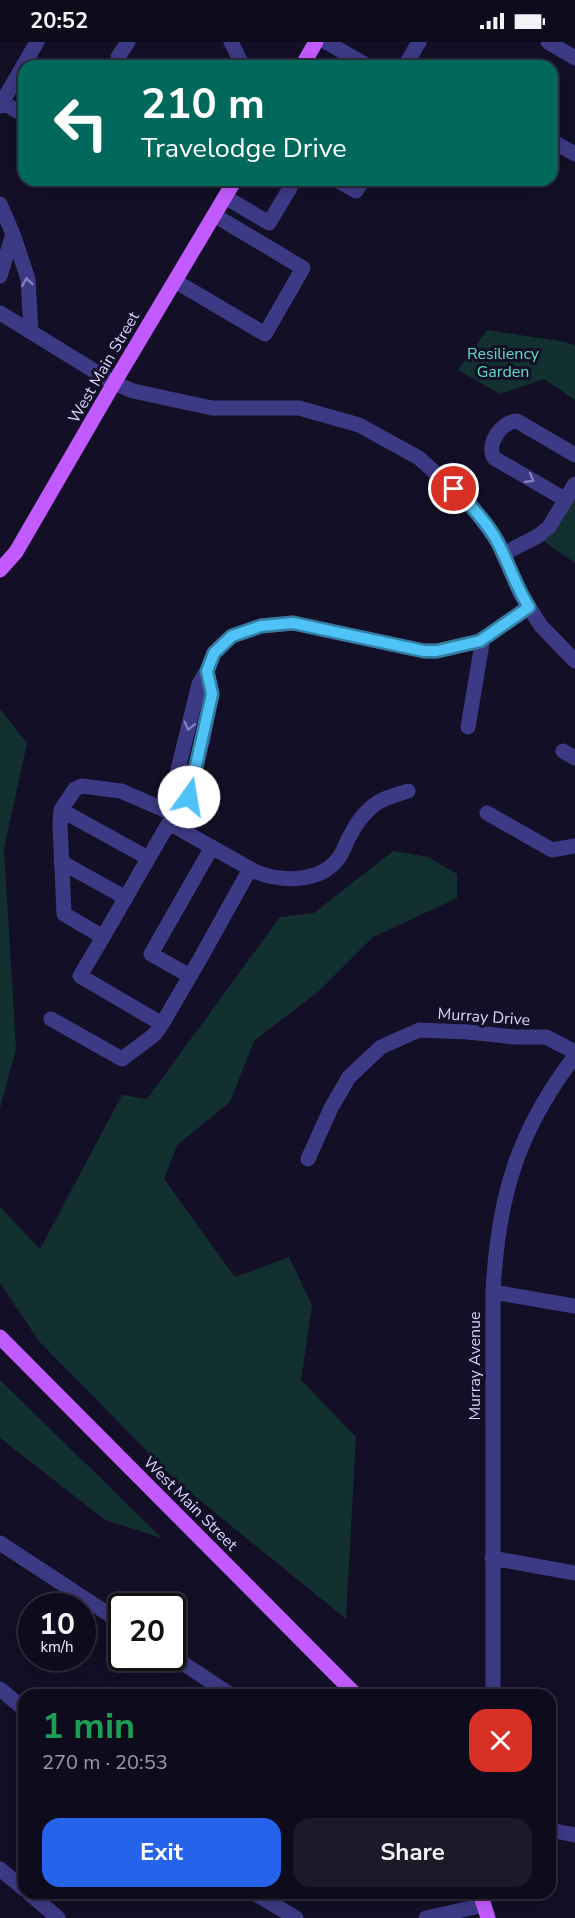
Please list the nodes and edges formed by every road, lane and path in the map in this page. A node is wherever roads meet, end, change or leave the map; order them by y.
1 (38, 42) edge
2 (128, 42) edge
3 (231, 42) edge
4 (316, 42) edge
5 (326, 42) edge
6 (419, 42) edge
7 (548, 42) edge
8 (351, 48) edge
9 (575, 58) edge
10 (27, 60) edge
11 (118, 60) edge
12 (240, 60) edge
13 (306, 60) edge
14 (362, 60) edge
15 (408, 60) edge
16 (18, 76) edge
17 (1, 104) edge
18 (18, 112) edge
19 (558, 144) edge
20 (575, 154) edge
21 (231, 186) edge
22 (347, 186) edge
23 (359, 186) edge
24 (290, 188) dead end
25 (225, 197) junction
26 (0, 204) edge
27 (214, 215) junction
28 (13, 234) junction
29 (0, 276) edge
30 (175, 281) junction
31 (0, 313) edge
32 (31, 331) junction
33 (114, 382) junction
34 (575, 455) edge
35 (571, 495) edge
36 (503, 554) junction
37 (0, 570) edge
38 (529, 607) junction
39 (483, 638) junction
40 (574, 660) edge
41 (468, 727) dead end
42 (408, 791) dead end
43 (61, 810) junction
44 (487, 813) dead end
45 (169, 816) junction
46 (575, 846) edge
47 (212, 847) junction
48 (148, 858) junction
49 (61, 862) junction
50 (250, 869) junction
51 (126, 898) junction
52 (103, 937) junction
53 (190, 976) junction
54 (51, 1019) dead end
55 (162, 1024) junction
56 (575, 1054) edge
57 (308, 1159) dead end
58 (492, 1292) junction
59 (575, 1306) edge
60 (0, 1337) edge
61 (0, 1543) edge
62 (492, 1558) junction
63 (575, 1573) edge
64 (108, 1614) edge
65 (186, 1665) edge
66 (0, 1689) edge
67 (222, 1689) edge
68 (350, 1689) edge
69 (493, 1689) edge
70 (18, 1703) edge
71 (556, 1831) edge
72 (575, 1835) edge
73 (0, 1869) edge
74 (18, 1884) edge
75 (36, 1899) edge
76 (264, 1899) edge
77 (484, 1902) edge
78 (58, 1918) edge
79 (296, 1918) edge
80 (426, 1918) edge

1 - 10 street
2 - 11 street
3 - 12 street
4 - 13 main road
5 - 8 street
6 - 15 street
7 - 9 street
8 - 14 street
16 - 17 street
17 - 18 street
19 - 20 street
21 - 25 main road, West Main Street
22 - 23 street
24 - 25 street
25 - 27 main road, West Main Street
26 - 28 street
27 - 30 main road, West Main Street
27 - 30 street
28 - 29 street
32 -> 28 street
30 - 33 main road, West Main Street
31 - 32 street
32 - 33 street
33 - 36 street
33 - 37 main road, West Main Street
34 -> 35 street
35 - 36 street
36 - 38 street
38 - 39 street
38 - 40 street
39 - 41 street
39 - 45 street
42 - 50 street
43 - 45 street
43 - 48 street
43 - 49 street
44 - 46 street
45 - 47 street
45 - 48 street
47 - 50 street
47 - 53 street
48 - 51 street
49 - 51 street
49 - 52 street
50 - 53 street
51 - 52 street
52 - 55 street
53 - 55 street
54 - 55 street
56 - 57 street, Murray Drive
56 - 58 street, Murray Avenue
58 - 59 street
58 - 62 street, Murray Avenue
60 - 68 main road, West Main Street
61 - 64 street
62 - 63 street
62 - 69 street, Murray Avenue
65 - 67 street
66 - 70 street
71 - 72 street
73 - 74 street
75 - 78 street
76 - 79 street
77 - 80 street

